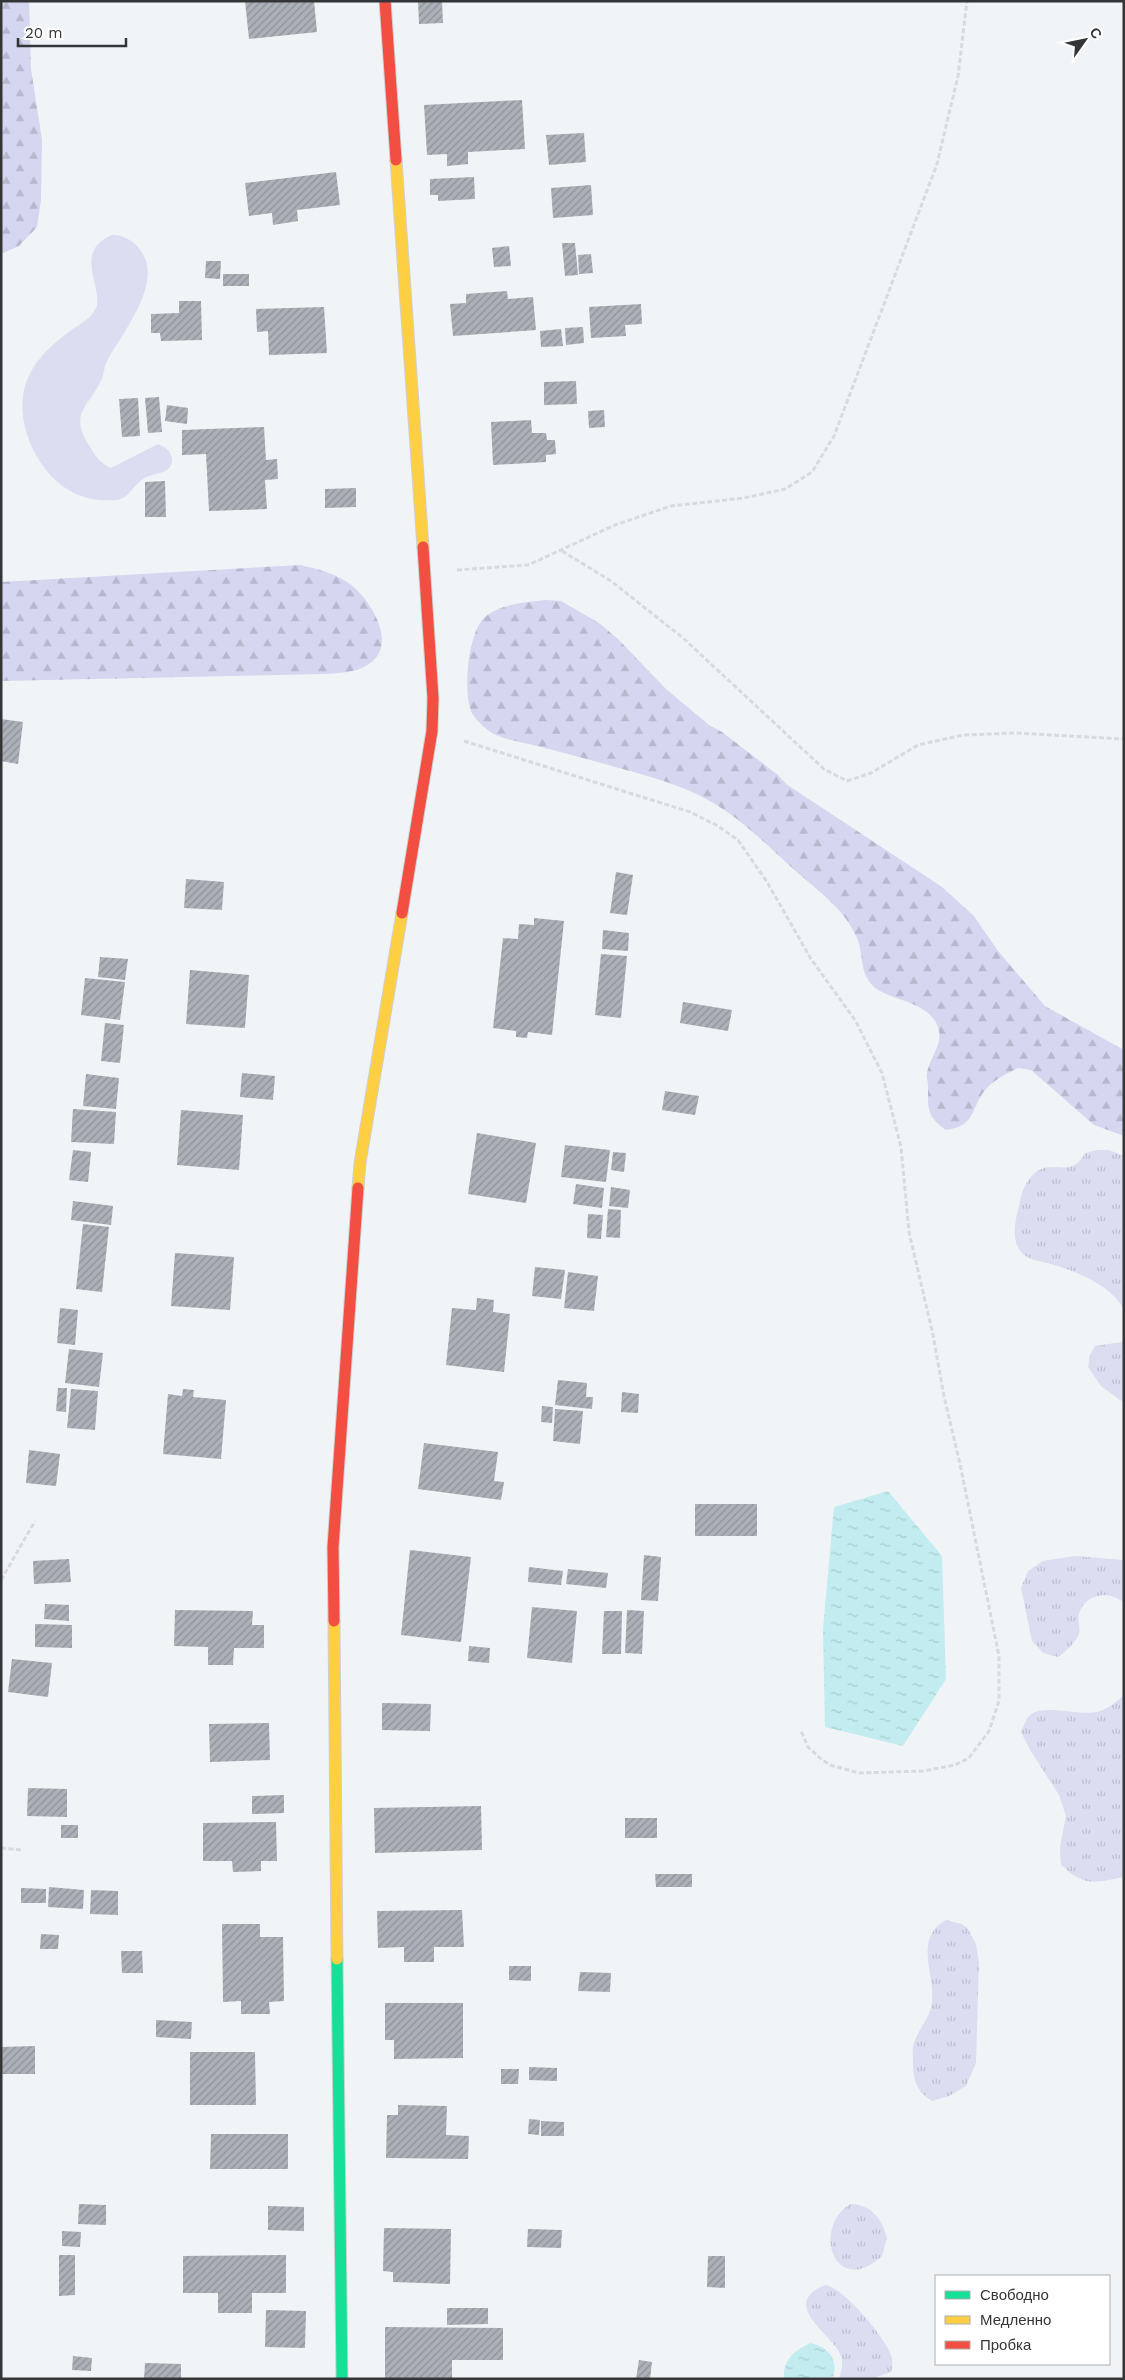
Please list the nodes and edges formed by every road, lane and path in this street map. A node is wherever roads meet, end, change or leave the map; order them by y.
1 (385, 1) edge
2 (967, 1) edge
3 (562, 550) junction
4 (424, 571) junction
5 (432, 731) junction
6 (1124, 739) edge
7 (35, 1521) dead end
8 (1, 1580) edge
9 (800, 1731) dead end
10 (1, 1848) edge
11 (21, 1850) dead end
12 (342, 2379) edge

1 - 4 street
2 - 3 path
3 - 4 path
3 - 6 path
4 - 5 street
5 - 9 path
5 - 12 street
7 - 8 path
10 - 11 path

